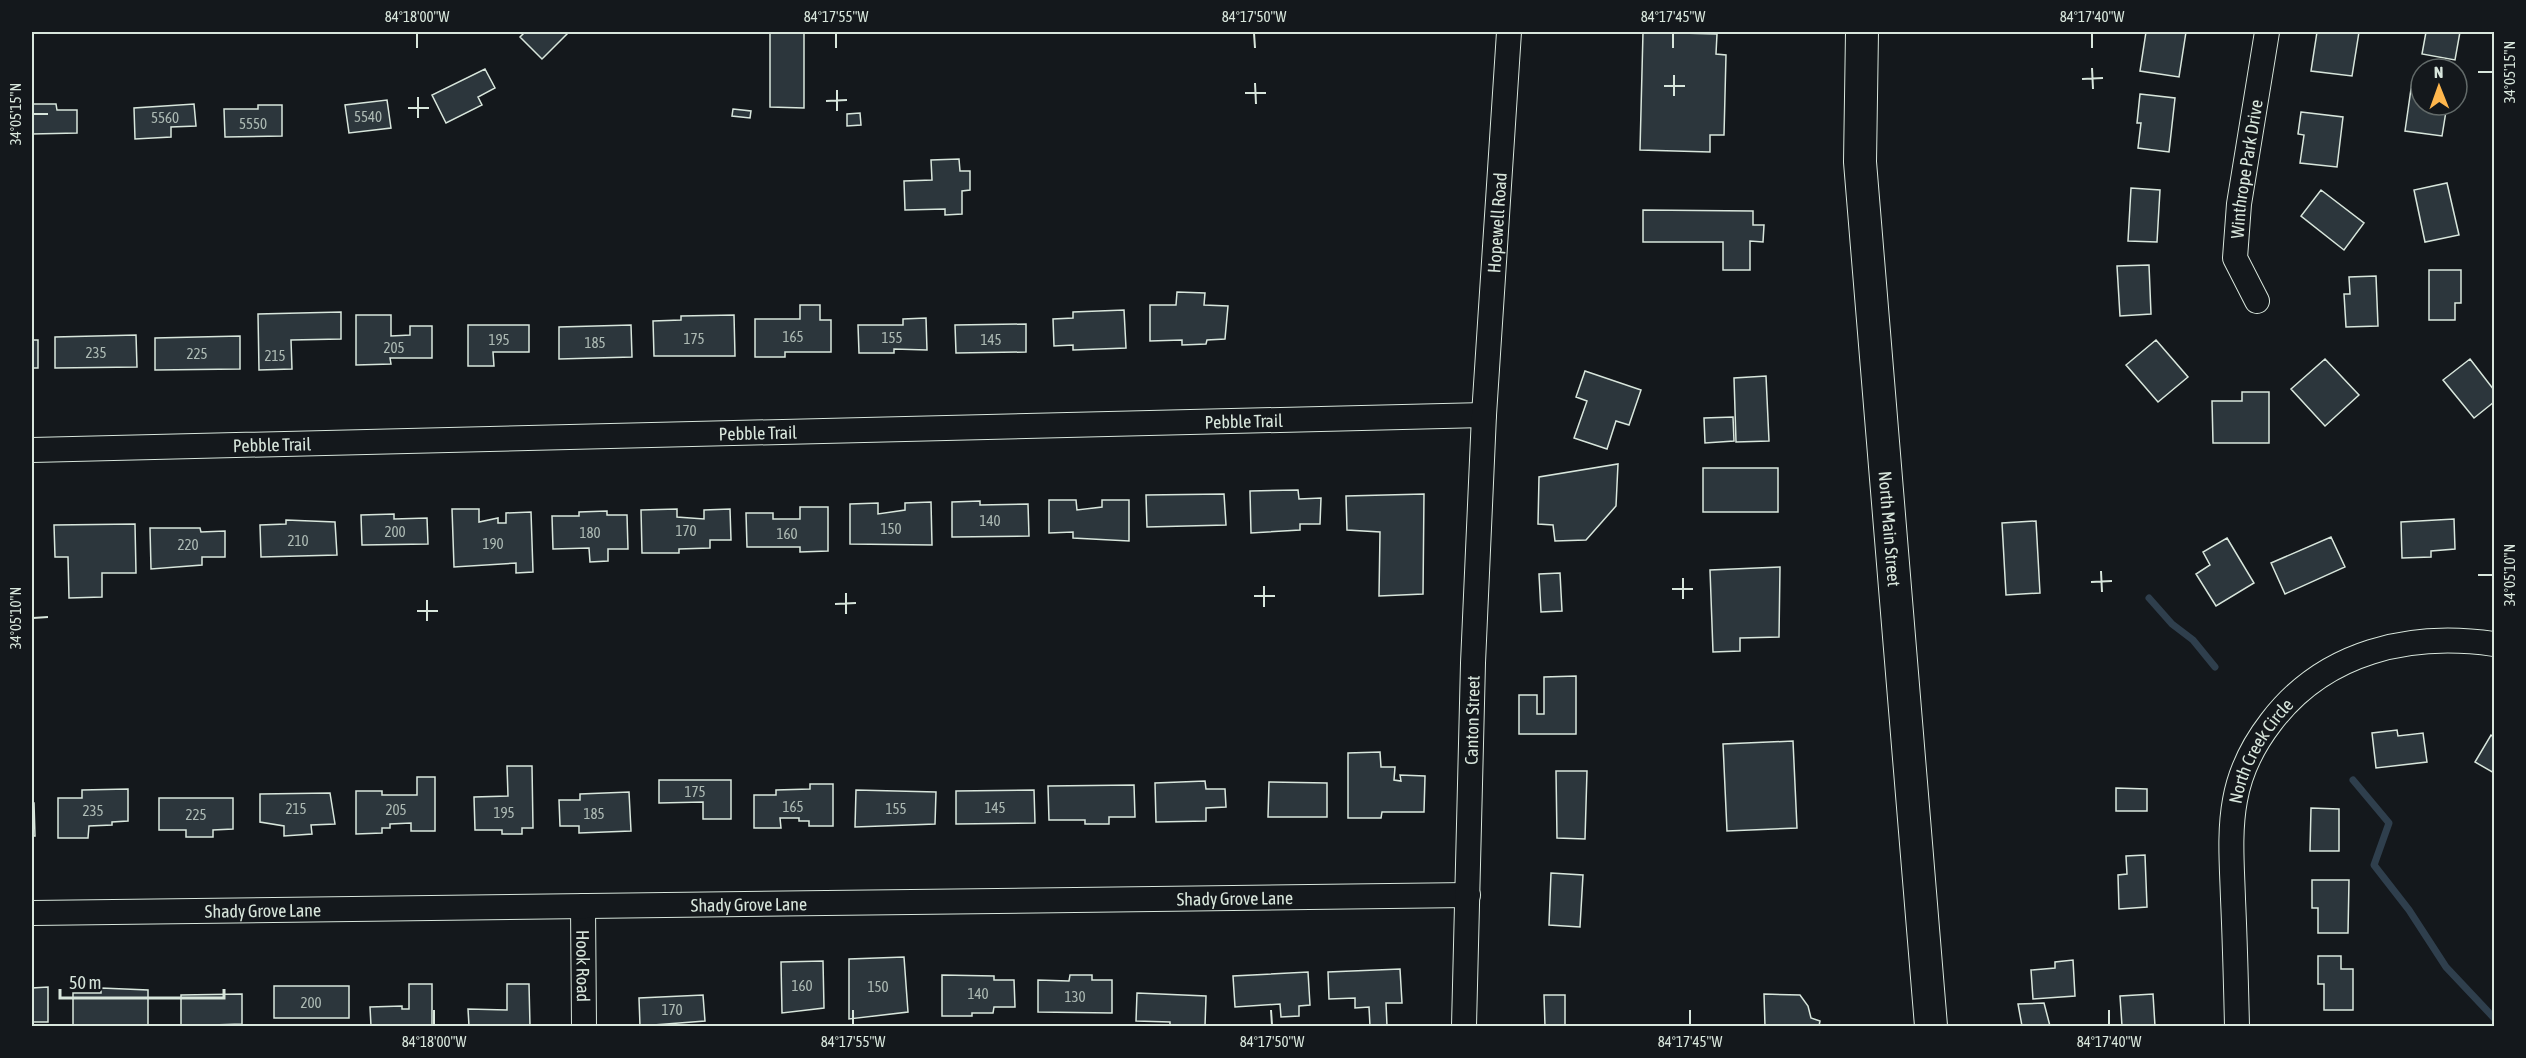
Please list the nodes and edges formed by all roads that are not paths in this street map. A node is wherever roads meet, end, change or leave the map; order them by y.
1 (1509, 32) edge
2 (1862, 32) edge
3 (2267, 32) edge
4 (2257, 301) dead end
5 (1484, 415) junction
6 (32, 450) edge
7 (2494, 644) edge
8 (1468, 895) junction
9 (583, 906) junction
10 (32, 913) edge
11 (584, 1026) edge
12 (1464, 1026) edge
13 (1930, 1026) edge
14 (2238, 1026) edge

1 - 5 street, Hopewell Road
2 - 13 main road, North Main Street
3 - 4 street, Winthrope Park Drive
5 - 6 street, Pebble Trail
5 - 8 street, Canton Street
7 - 14 street, North Creek Circle
8 - 9 street, Shady Grove Lane
8 - 12 street, Canton Street
9 - 10 street, Shady Grove Lane
9 - 11 street, Hook Road

